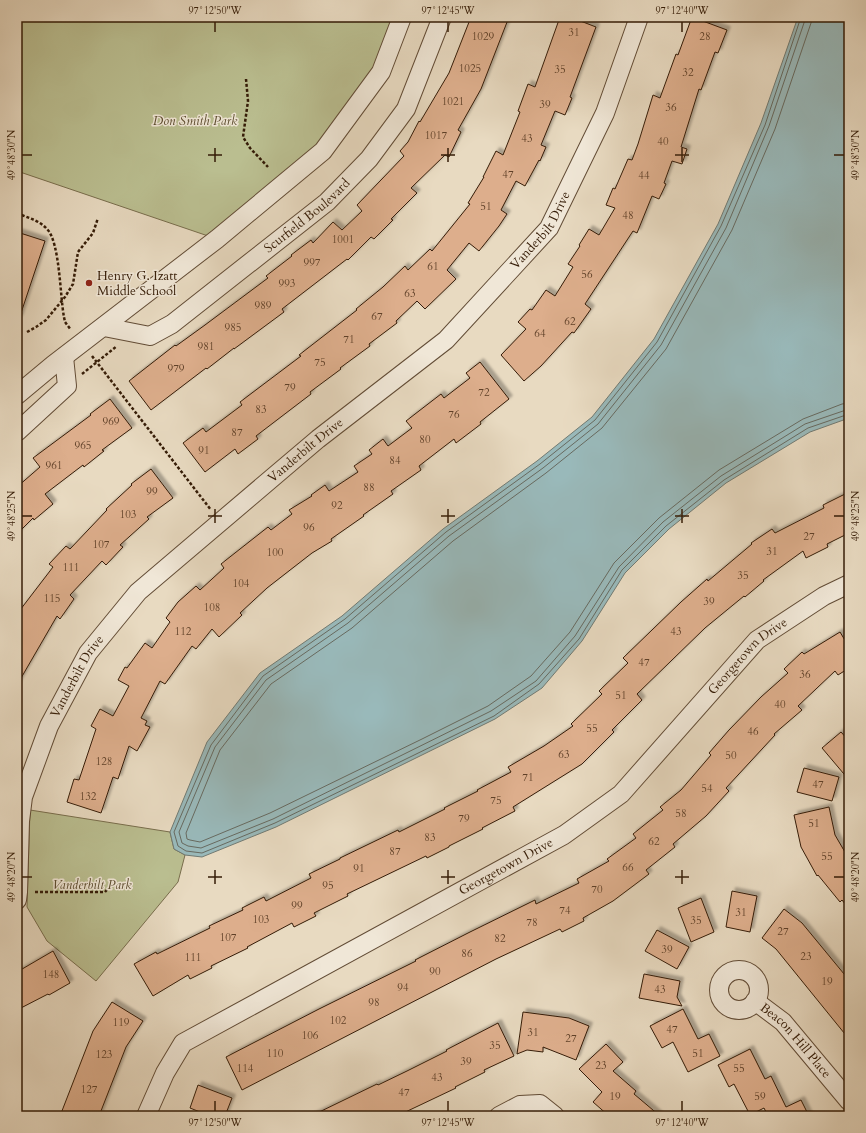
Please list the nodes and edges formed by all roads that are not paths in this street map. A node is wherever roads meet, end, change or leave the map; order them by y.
1 (402, 17) edge
2 (442, 17) edge
3 (639, 17) edge
4 (104, 327) junction
5 (64, 357) junction
6 (17, 395) edge
7 (17, 432) edge
8 (849, 584) edge
9 (18, 896) edge
10 (755, 1001) dead end
11 (849, 1101) edge
12 (146, 1116) edge
13 (499, 1116) edge
14 (555, 1116) edge

1 - 4 street
2 - 4 street, Scurfield Boulevard
3 - 9 street, Vanderbilt Drive
4 - 5 street
5 - 6 street
5 - 7 street
8 - 12 street, Georgetown Drive
10 - 11 street, Beacon Hill Place
13 - 14 street

